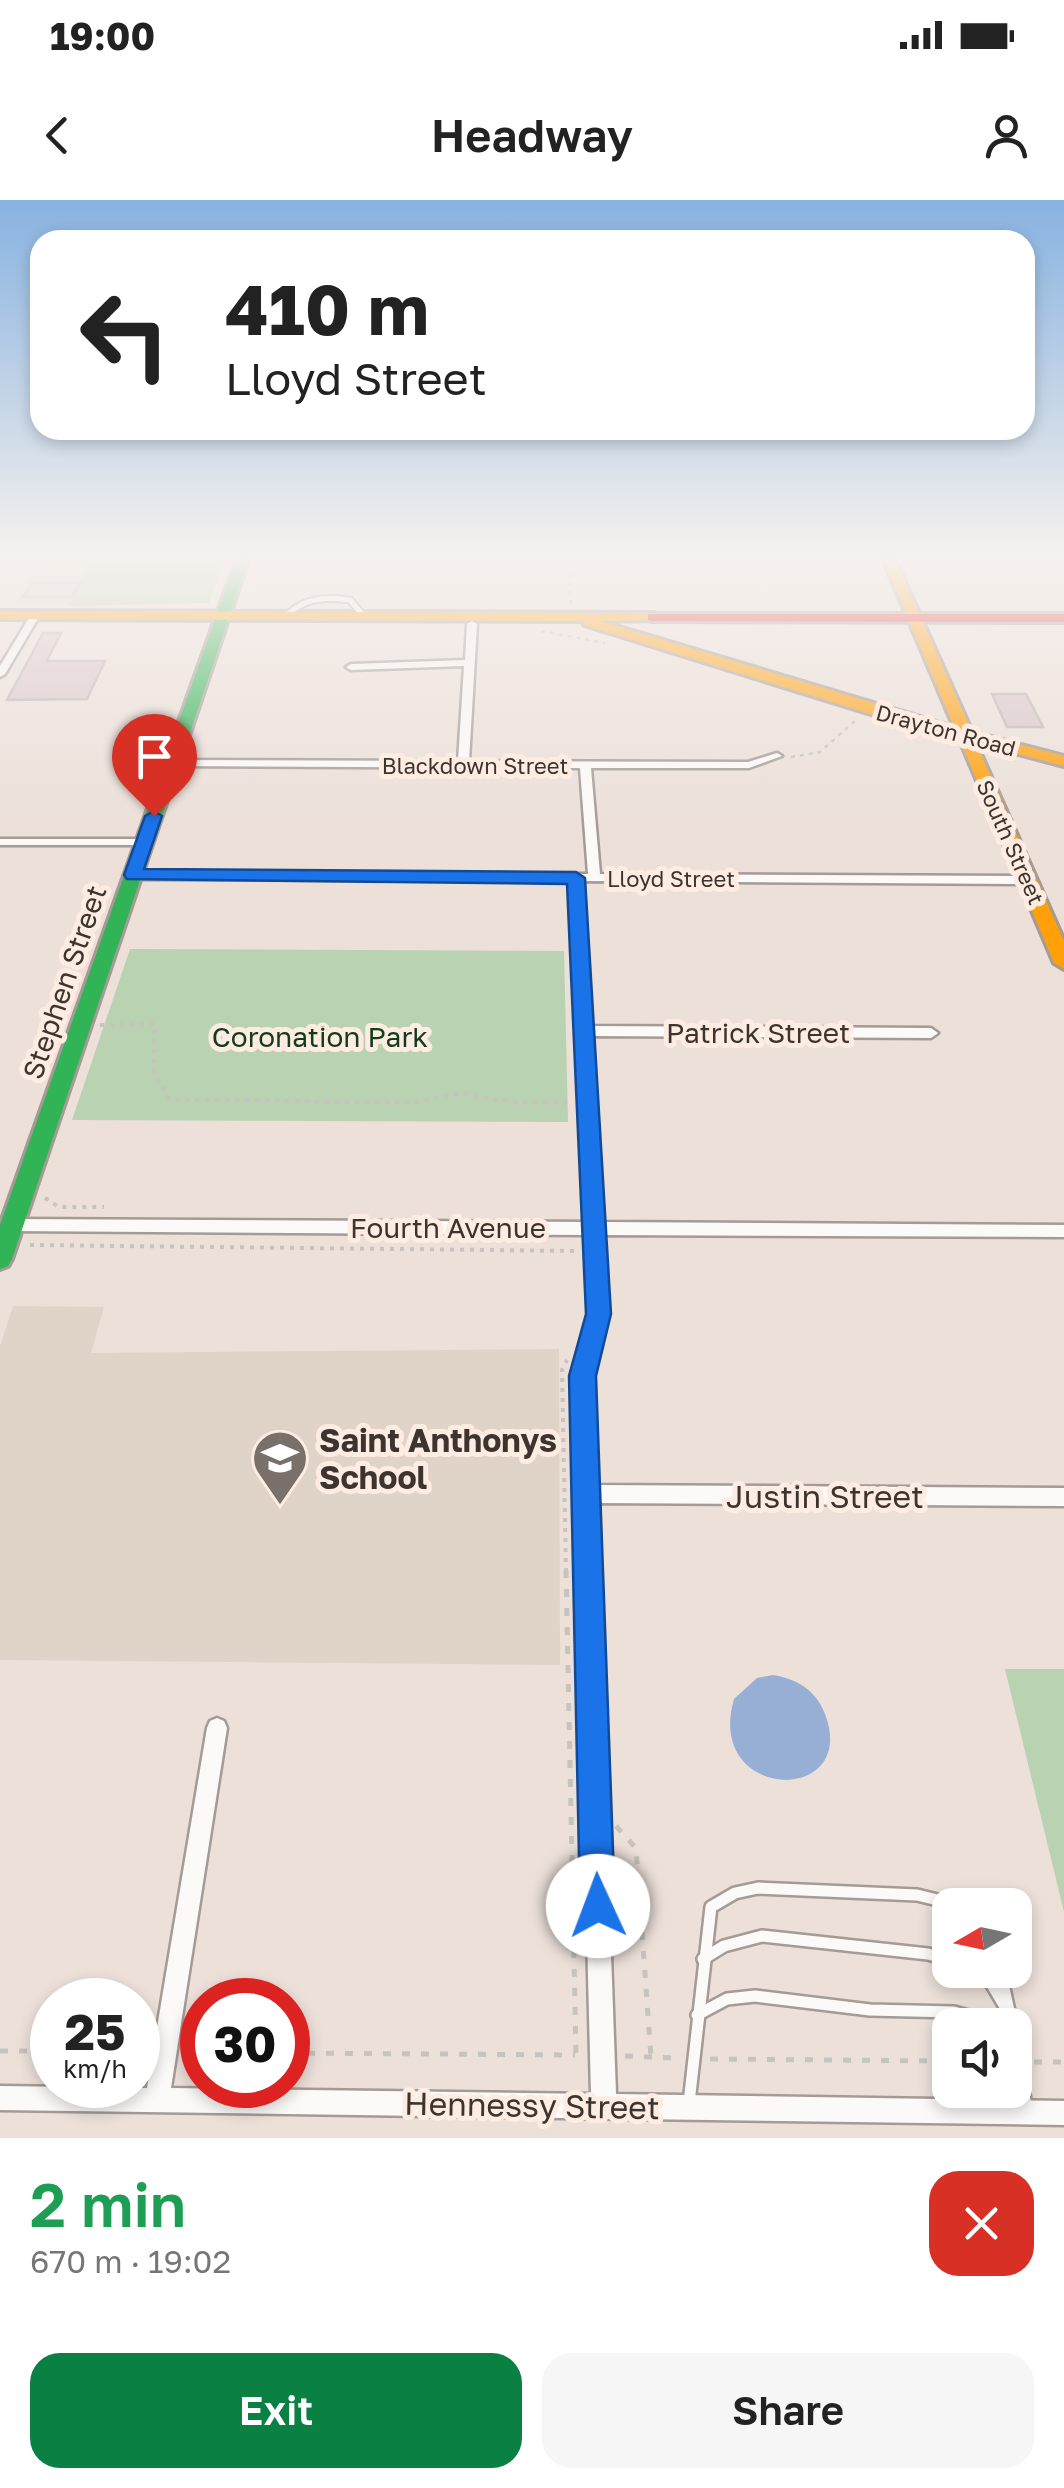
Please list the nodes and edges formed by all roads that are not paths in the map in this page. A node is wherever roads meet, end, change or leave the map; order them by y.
1 (17, 645) edge
2 (213, 645) edge
3 (473, 645) edge
4 (656, 645) edge
5 (926, 645) edge
6 (468, 664) junction
7 (351, 667) dead end
8 (0, 674) edge
9 (964, 736) junction
10 (777, 756) road end
11 (1064, 761) edge
12 (172, 763) junction
13 (463, 764) junction
14 (586, 765) junction
15 (0, 842) edge
16 (144, 842) junction
17 (133, 875) junction
18 (585, 878) junction
19 (1028, 880) junction
20 (1064, 963) edge
21 (584, 1031) junction
22 (932, 1032) dead end
23 (595, 1228) junction
24 (1064, 1231) edge
25 (13, 1235) edge
26 (0, 1259) edge
27 (586, 1494) junction
28 (1064, 1497) edge
29 (218, 1728) dead end
30 (932, 1899) edge
31 (932, 1955) edge
32 (703, 1959) junction
33 (932, 2012) edge
34 (697, 2015) junction
35 (160, 2082) edge
36 (0, 2098) edge
37 (30, 2098) edge
38 (160, 2100) edge
39 (604, 2106) junction
40 (689, 2107) junction
41 (1026, 2108) edge
42 (1027, 2112) junction
43 (1064, 2113) edge

1 - 8 street
2 - 12 main road, Stephen Street
3 - 6 street
4 - 9 main road, Drayton Road
5 - 9 main road, South Street
6 - 7 street
6 - 13 street
9 - 11 main road, Drayton Road
9 - 19 main road, South Street
10 - 14 street, Blackdown Street
12 - 13 street, Blackdown Street
12 - 16 main road, Stephen Street
13 - 14 street, Blackdown Street
14 - 18 street
15 - 16 street
16 - 17 main road, Stephen Street
17 - 18 street, Lloyd Street
17 - 25 main road, Stephen Street
18 - 19 street, Lloyd Street
18 - 21 street
19 - 20 main road, South Street
21 - 22 street, Patrick Street
21 - 23 street
23 - 24 street, Fourth Avenue
23 - 25 street, Fourth Avenue
23 - 27 street
25 - 26 main road, Stephen Street
27 - 28 street, Justin Street
27 - 39 street
29 - 35 street
30 - 32 lane
31 - 32 lane
32 - 34 lane
33 - 34 lane
34 - 40 lane
36 - 37 street, Hennessy Street
38 - 39 street, Hennessy Street
39 - 40 street, Hennessy Street
40 - 42 street, Hennessy Street
41 - 42 lane
42 - 43 street, Hennessy Street

